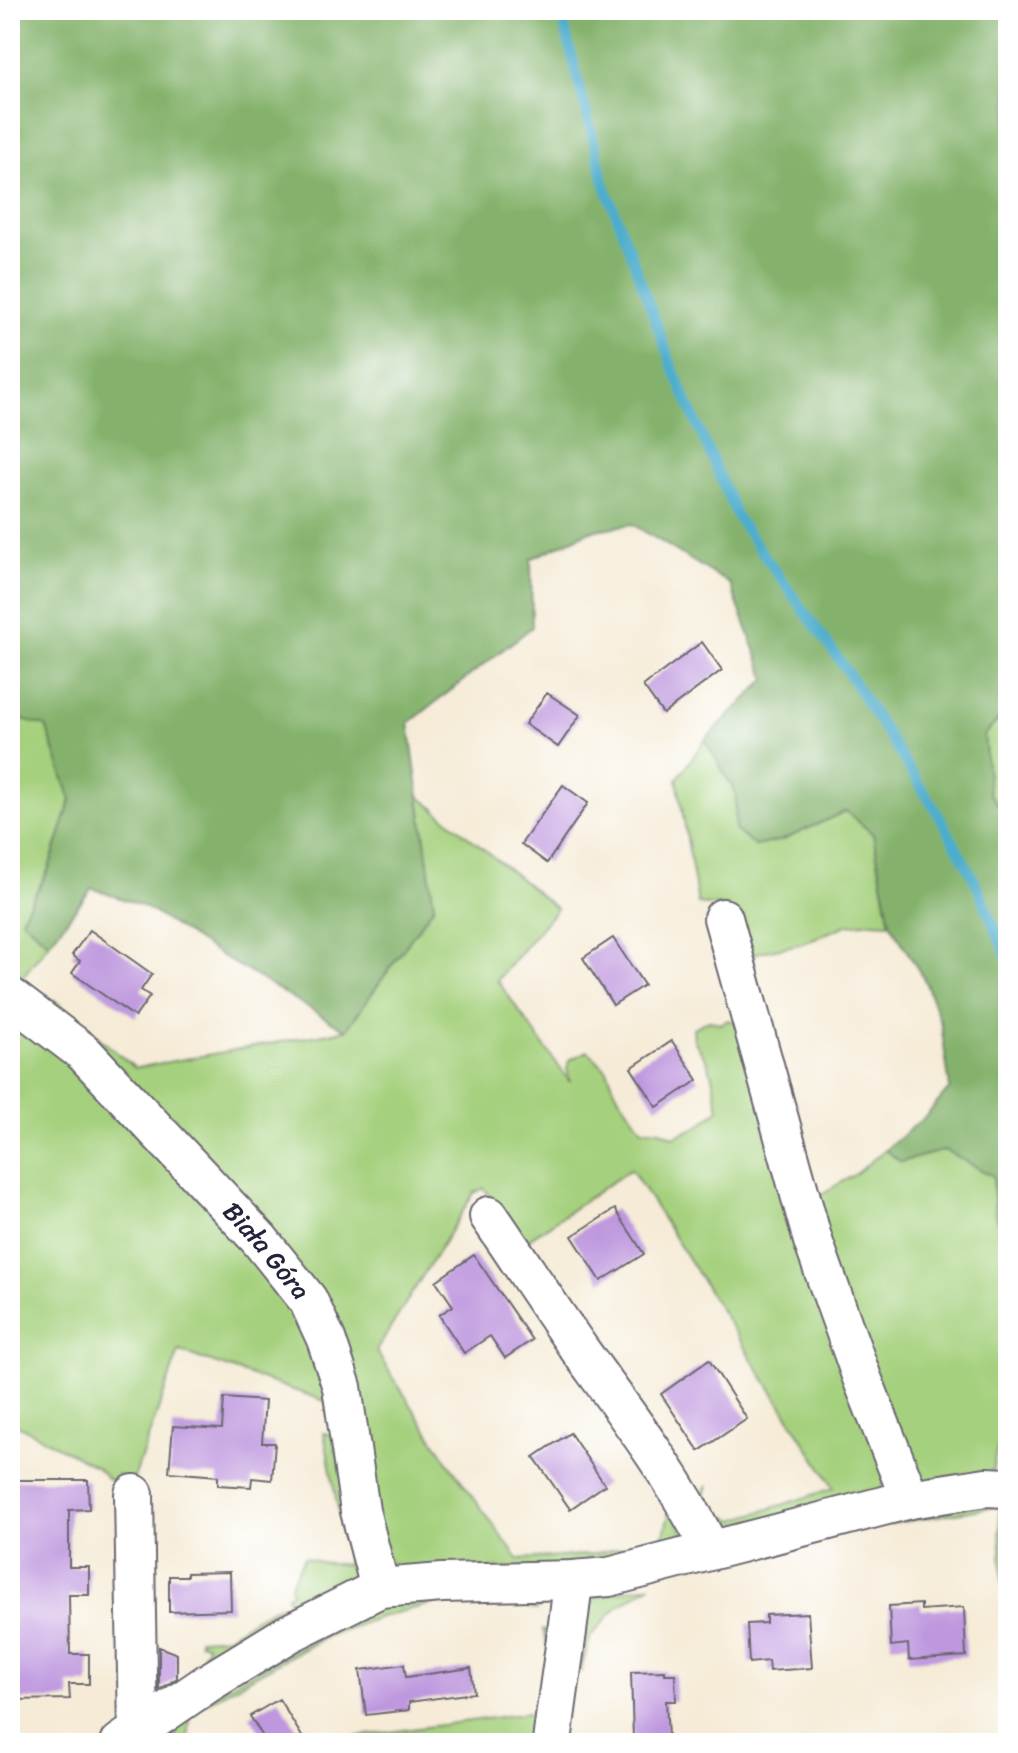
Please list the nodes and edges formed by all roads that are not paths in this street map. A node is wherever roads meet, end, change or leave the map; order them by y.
1 (723, 918) dead end
2 (10, 997) edge
3 (489, 1216) dead end
4 (1008, 1488) edge
5 (134, 1494) dead end
6 (910, 1499) junction
7 (710, 1549) junction
8 (573, 1580) junction
9 (380, 1588) junction
10 (148, 1732) edge
11 (552, 1743) edge

1 - 6 street
2 - 9 street, Biała Góra
3 - 7 street
4 - 6 street
5 - 10 street
6 - 7 street
7 - 8 street
8 - 9 street
8 - 11 street
9 - 10 street

